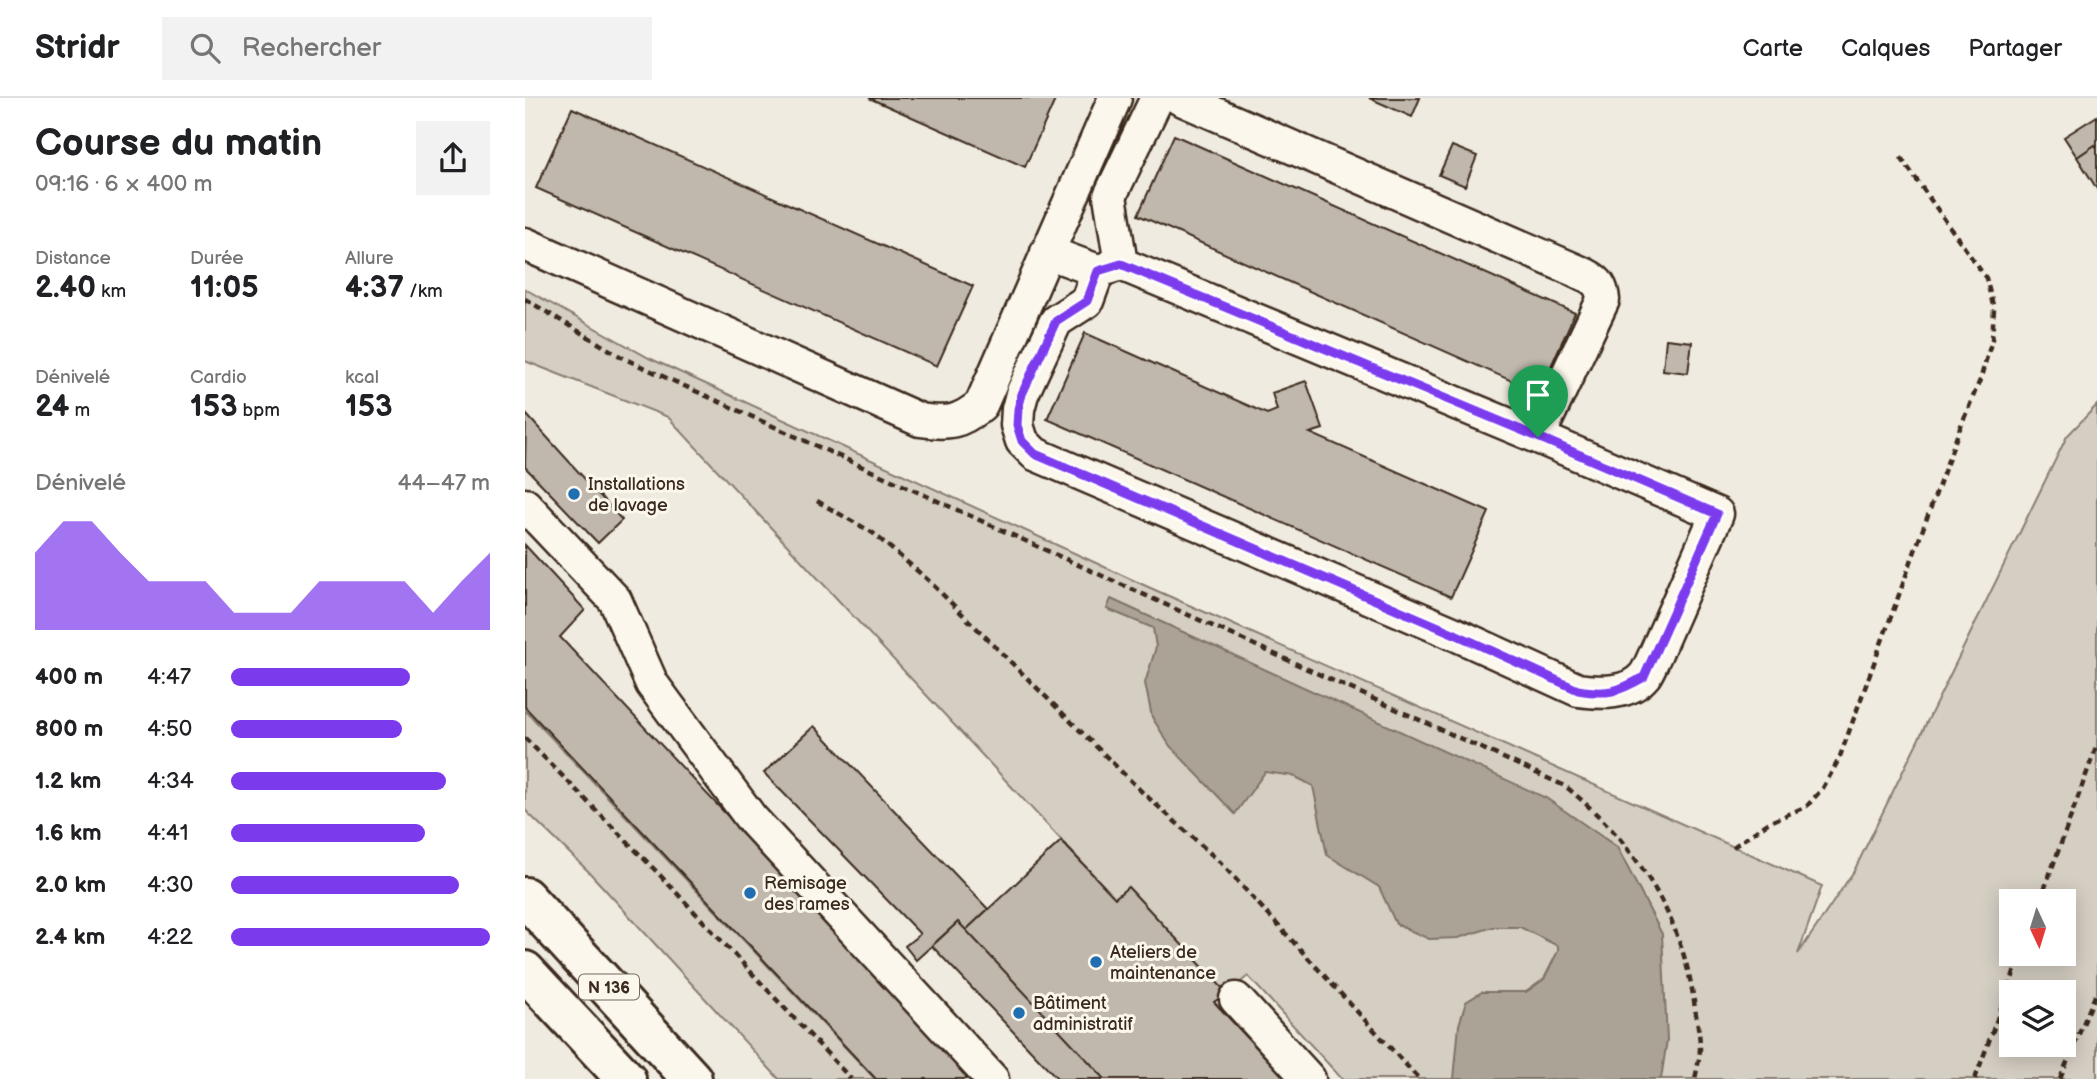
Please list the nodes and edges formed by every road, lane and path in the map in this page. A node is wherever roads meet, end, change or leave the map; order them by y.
1 (1115, 98) edge
2 (1157, 98) edge
3 (1179, 98) edge
4 (1899, 155) dead end
5 (525, 244) edge
6 (1047, 252) junction
7 (1110, 267) junction
8 (525, 299) edge
9 (1538, 437) junction
10 (817, 501) dead end
11 (525, 505) edge
12 (525, 738) edge
13 (2097, 745) edge
14 (1733, 847) dead end
15 (2044, 889) edge
16 (525, 897) edge
17 (2017, 966) edge
18 (525, 971) edge
19 (2097, 991) edge
20 (1236, 999) dead end
21 (626, 1079) edge
22 (692, 1079) edge
23 (851, 1079) edge
24 (992, 1079) edge
25 (1309, 1079) edge
26 (1419, 1079) edge
27 (1695, 1079) edge
28 (1975, 1079) edge
29 (2060, 1079) edge

1 - 6 lane
2 - 7 lane
3 - 9 lane
4 - 14 path
5 - 6 lane
6 - 7 lane
7 - 9 lane
7 - 9 lane
8 - 27 path
10 - 26 path
11 - 24 lane
12 - 23 path
13 - 15 path
16 - 22 highway, N 136
17 - 28 path
18 - 21 highway, N 136
19 - 29 path
20 - 25 lane

